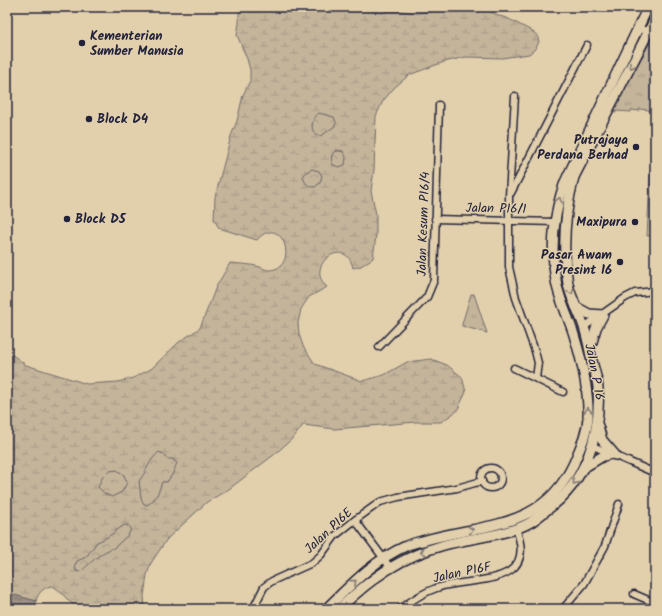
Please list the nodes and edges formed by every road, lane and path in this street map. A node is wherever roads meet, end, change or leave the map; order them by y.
1 (648, 7) edge
2 (640, 26) junction
3 (654, 29) edge
4 (587, 45) dead end
5 (515, 96) dead end
6 (439, 106) dead end
7 (509, 196) junction
8 (435, 219) junction
9 (509, 220) junction
10 (556, 222) junction
11 (557, 288) junction
12 (655, 291) edge
13 (576, 307) junction
14 (603, 315) junction
15 (584, 327) junction
16 (379, 347) dead end
17 (590, 351) junction
18 (514, 368) dead end
19 (583, 375) junction
20 (536, 378) junction
21 (564, 392) dead end
22 (588, 426) junction
23 (598, 426) junction
24 (593, 446) junction
25 (613, 455) junction
26 (576, 458) junction
27 (582, 468) junction
28 (655, 473) edge
29 (482, 481) dead end
30 (619, 504) dead end
31 (355, 520) junction
32 (516, 529) junction
33 (384, 557) junction
34 (390, 566) junction
35 (634, 594) dead end
36 (655, 603) edge
37 (253, 609) edge
38 (326, 609) edge
39 (340, 609) edge
40 (400, 609) edge
41 (563, 609) edge

1 - 2 street, Jalan P 16
2 - 3 street
10 -> 2 street, Jalan P 16
3 -> 13 street, Jalan P 16
4 - 7 street
5 - 7 street
6 - 8 street, Jalan Kesum P16/4
7 - 9 street
8 - 9 street, Jalan P16/1
8 - 16 street, Jalan Kesum P16/4
9 - 10 street, Jalan P16/1
9 - 20 street
10 - 11 street, Jalan P 16
11 - 15 street
11 - 19 street, Jalan P 16
12 - 14 street
13 - 14 street
13 - 15 street, Jalan P 16
14 - 15 street
14 - 17 street
15 - 17 street, Jalan P 16
15 - 19 street
17 - 23 street, Jalan P 16
18 - 20 street
22 -> 19 street, Jalan P 16
20 - 21 street
22 - 24 street
22 - 26 street, Jalan P 16
23 - 24 street, Jalan P 16
23 - 25 street
24 - 25 street
24 - 26 street
24 - 27 street, Jalan P 16
25 - 27 street
25 - 28 street
33 -> 26 street, Jalan P 16
27 -> 32 street, Jalan P 16
29 - 31 street, Jalan P16E
30 - 41 street
31 - 33 street
31 - 37 street, Jalan P16E
32 -> 34 street, Jalan P 16
32 - 40 street, Jalan P16F
33 - 34 street
38 -> 33 street, Jalan P 16
34 - 39 street, Jalan P 16
35 - 36 street

